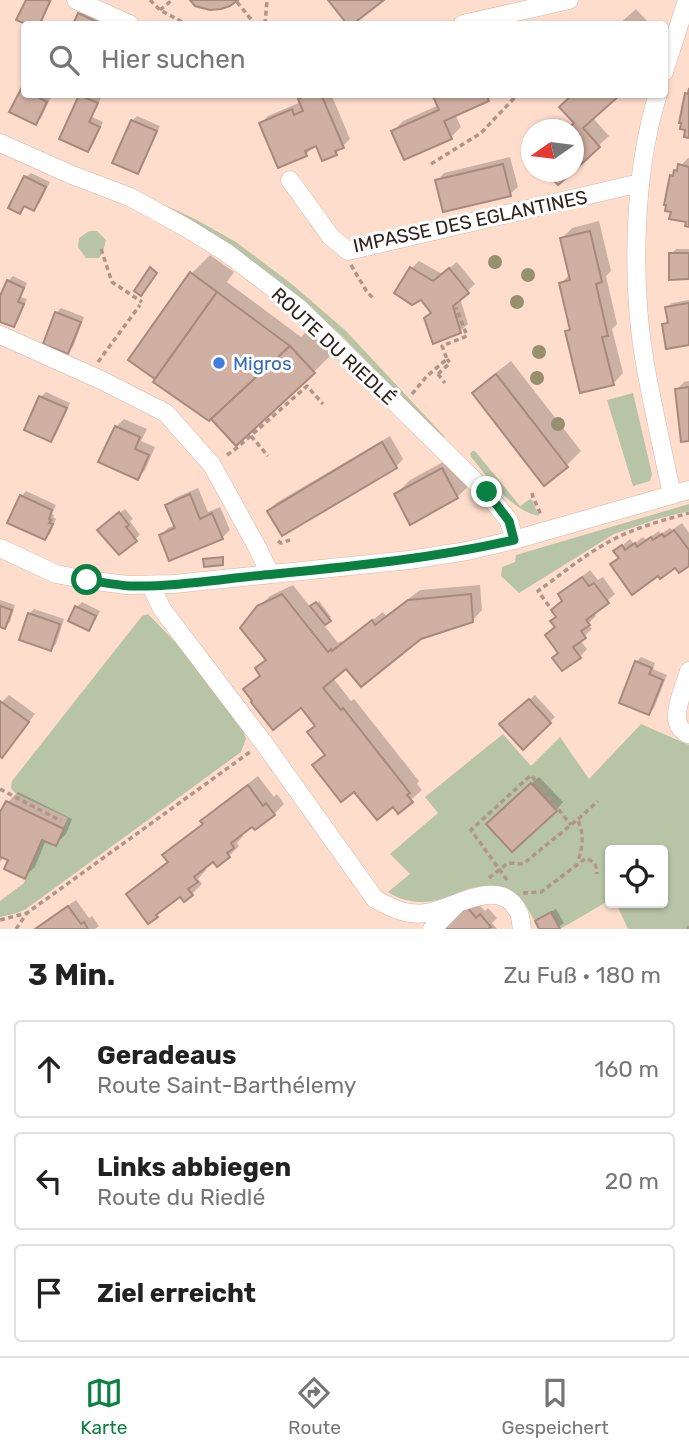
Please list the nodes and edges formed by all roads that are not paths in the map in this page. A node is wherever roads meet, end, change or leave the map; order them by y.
1 (76, 0) edge
2 (569, 0) edge
3 (687, 0) edge
4 (122, 21) edge
5 (476, 21) edge
6 (668, 59) edge
7 (656, 98) edge
8 (0, 143) edge
9 (290, 180) dead end
10 (640, 183) junction
11 (0, 335) edge
12 (680, 493) edge
13 (514, 540) junction
14 (0, 548) edge
15 (270, 574) junction
16 (150, 586) junction
17 (689, 671) edge
18 (689, 734) edge
19 (458, 903) junction
20 (432, 929) edge
21 (522, 929) edge

1 - 4 street
2 - 5 street
3 - 6 street
7 - 10 street
8 - 13 street, ROUTE DU RIEDLÉ
9 - 10 street, IMPASSE DES EGLANTINES
10 - 12 street
11 - 15 street
12 - 13 street
13 - 15 street
14 - 16 street
15 - 16 street
16 - 19 street
17 - 18 street
19 - 20 street
19 - 21 street

